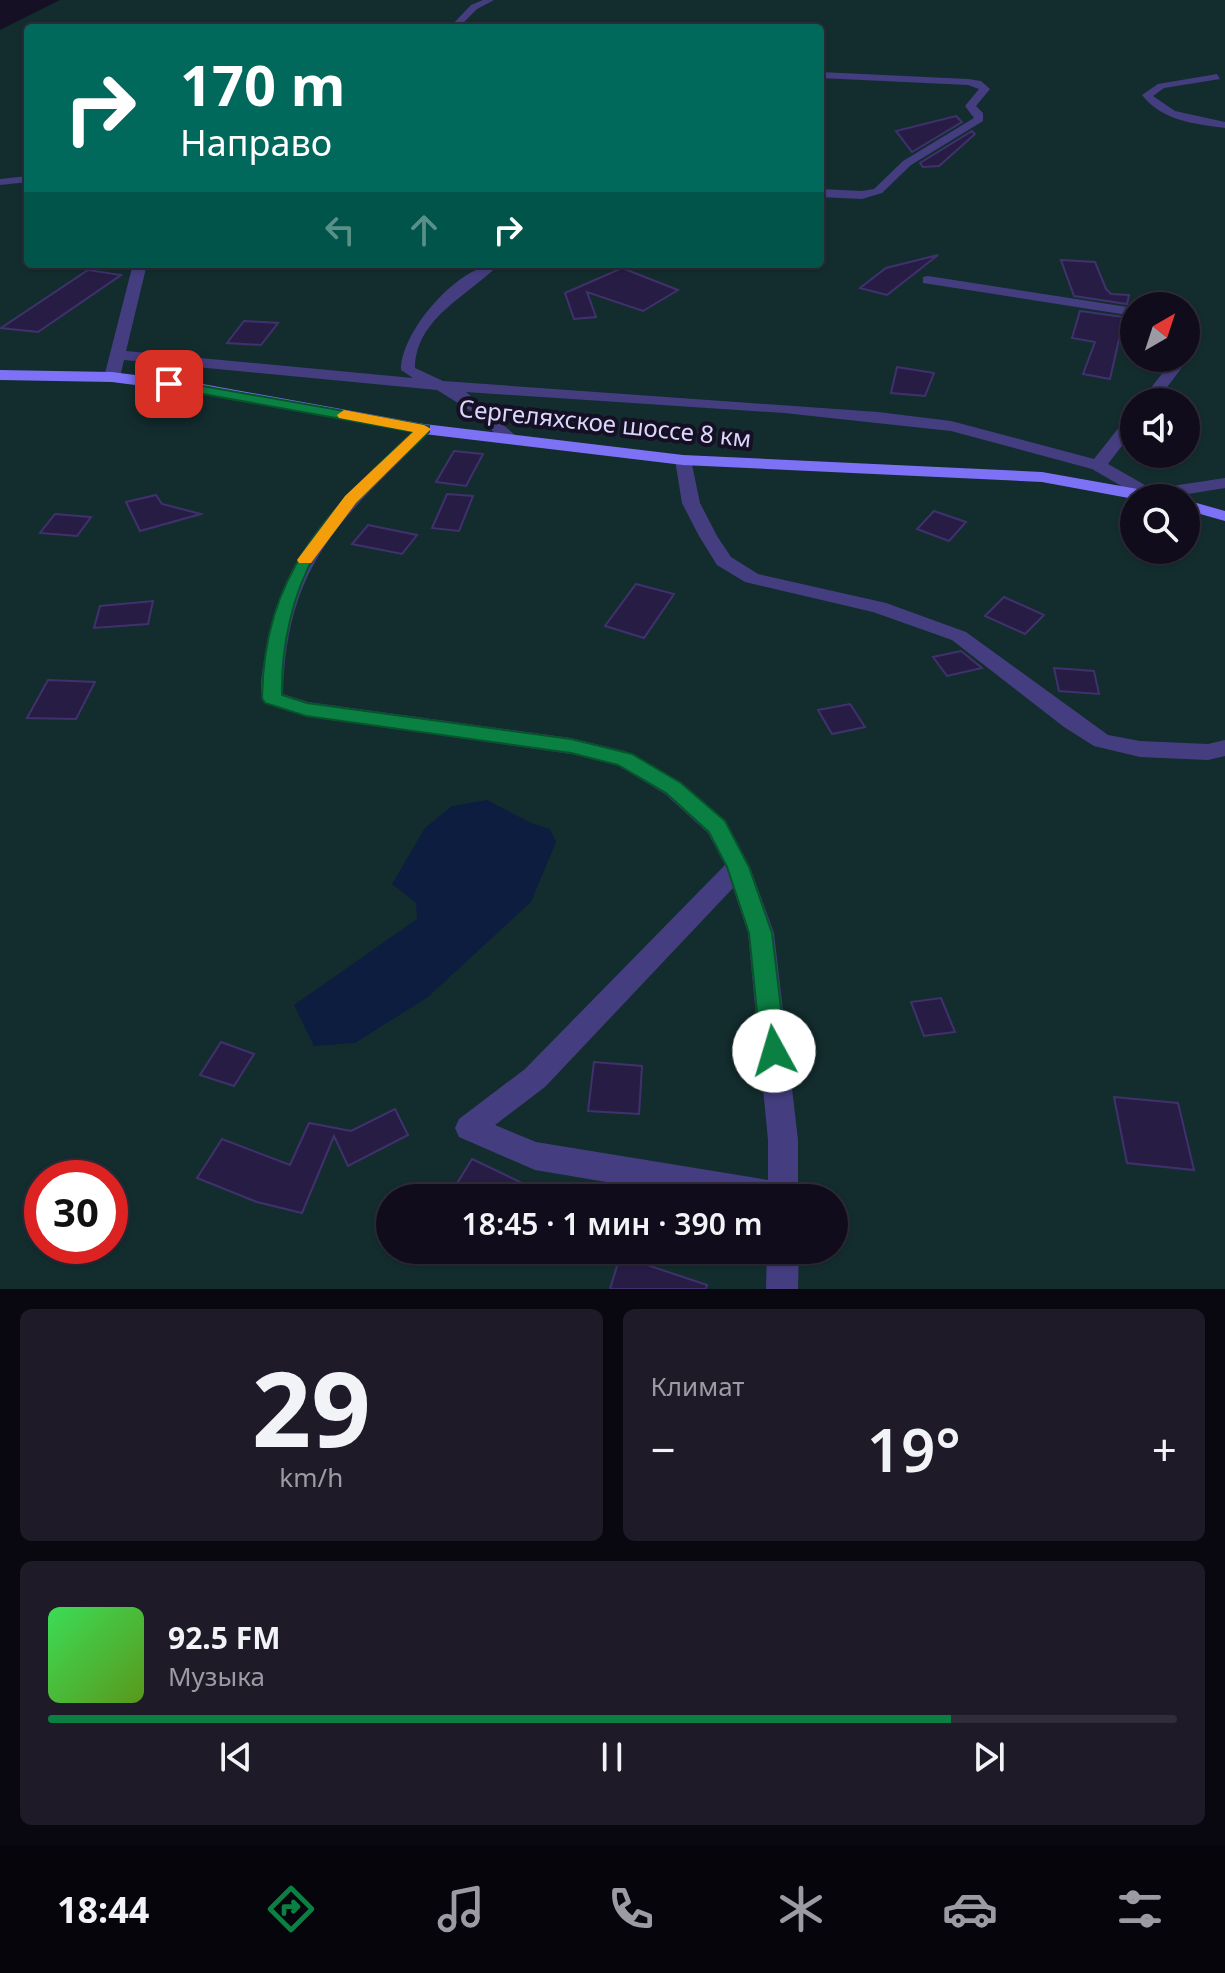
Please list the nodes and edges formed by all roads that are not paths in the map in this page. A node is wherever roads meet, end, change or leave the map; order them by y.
1 (490, 0) edge
2 (457, 24) edge
3 (824, 75) edge
4 (1217, 77) dead end
5 (1225, 125) edge
6 (24, 179) edge
7 (0, 182) edge
8 (824, 193) edge
9 (139, 268) edge
10 (487, 268) edge
11 (928, 280) dead end
12 (1120, 310) edge
13 (117, 355) junction
14 (1171, 372) edge
15 (0, 375) edge
16 (112, 377) junction
17 (434, 384) junction
18 (1159, 388) edge
19 (424, 429) junction
20 (1120, 437) edge
21 (510, 439) junction
22 (683, 460) junction
23 (1098, 465) junction
24 (1225, 483) edge
25 (1132, 484) edge
26 (1200, 488) edge
27 (1120, 490) edge
28 (1200, 509) edge
29 (1225, 516) edge
30 (1225, 748) edge
31 (738, 867) junction
32 (700, 1184) edge
33 (783, 1184) edge
34 (783, 1264) edge
35 (782, 1289) edge

1 - 2 street
3 - 8 street
4 - 5 street
6 - 7 street
9 - 13 street
10 - 17 street
11 - 12 street
13 - 16 street
13 - 17 street
14 - 18 street
15 - 16 main road, Сергеляхское шоссе 8 км
16 - 19 main road, Сергеляхское шоссе 8 км
17 - 21 street
17 - 23 street
19 - 21 main road, Сергеляхское шоссе 8 км
19 - 31 street
20 - 23 street
21 - 22 main road, Сергеляхское шоссе 8 км
22 - 27 main road, Сергеляхское шоссе 8 км
22 - 30 street
23 - 25 street
24 - 26 street
28 - 29 main road
31 - 32 street
31 - 33 street
34 - 35 street

